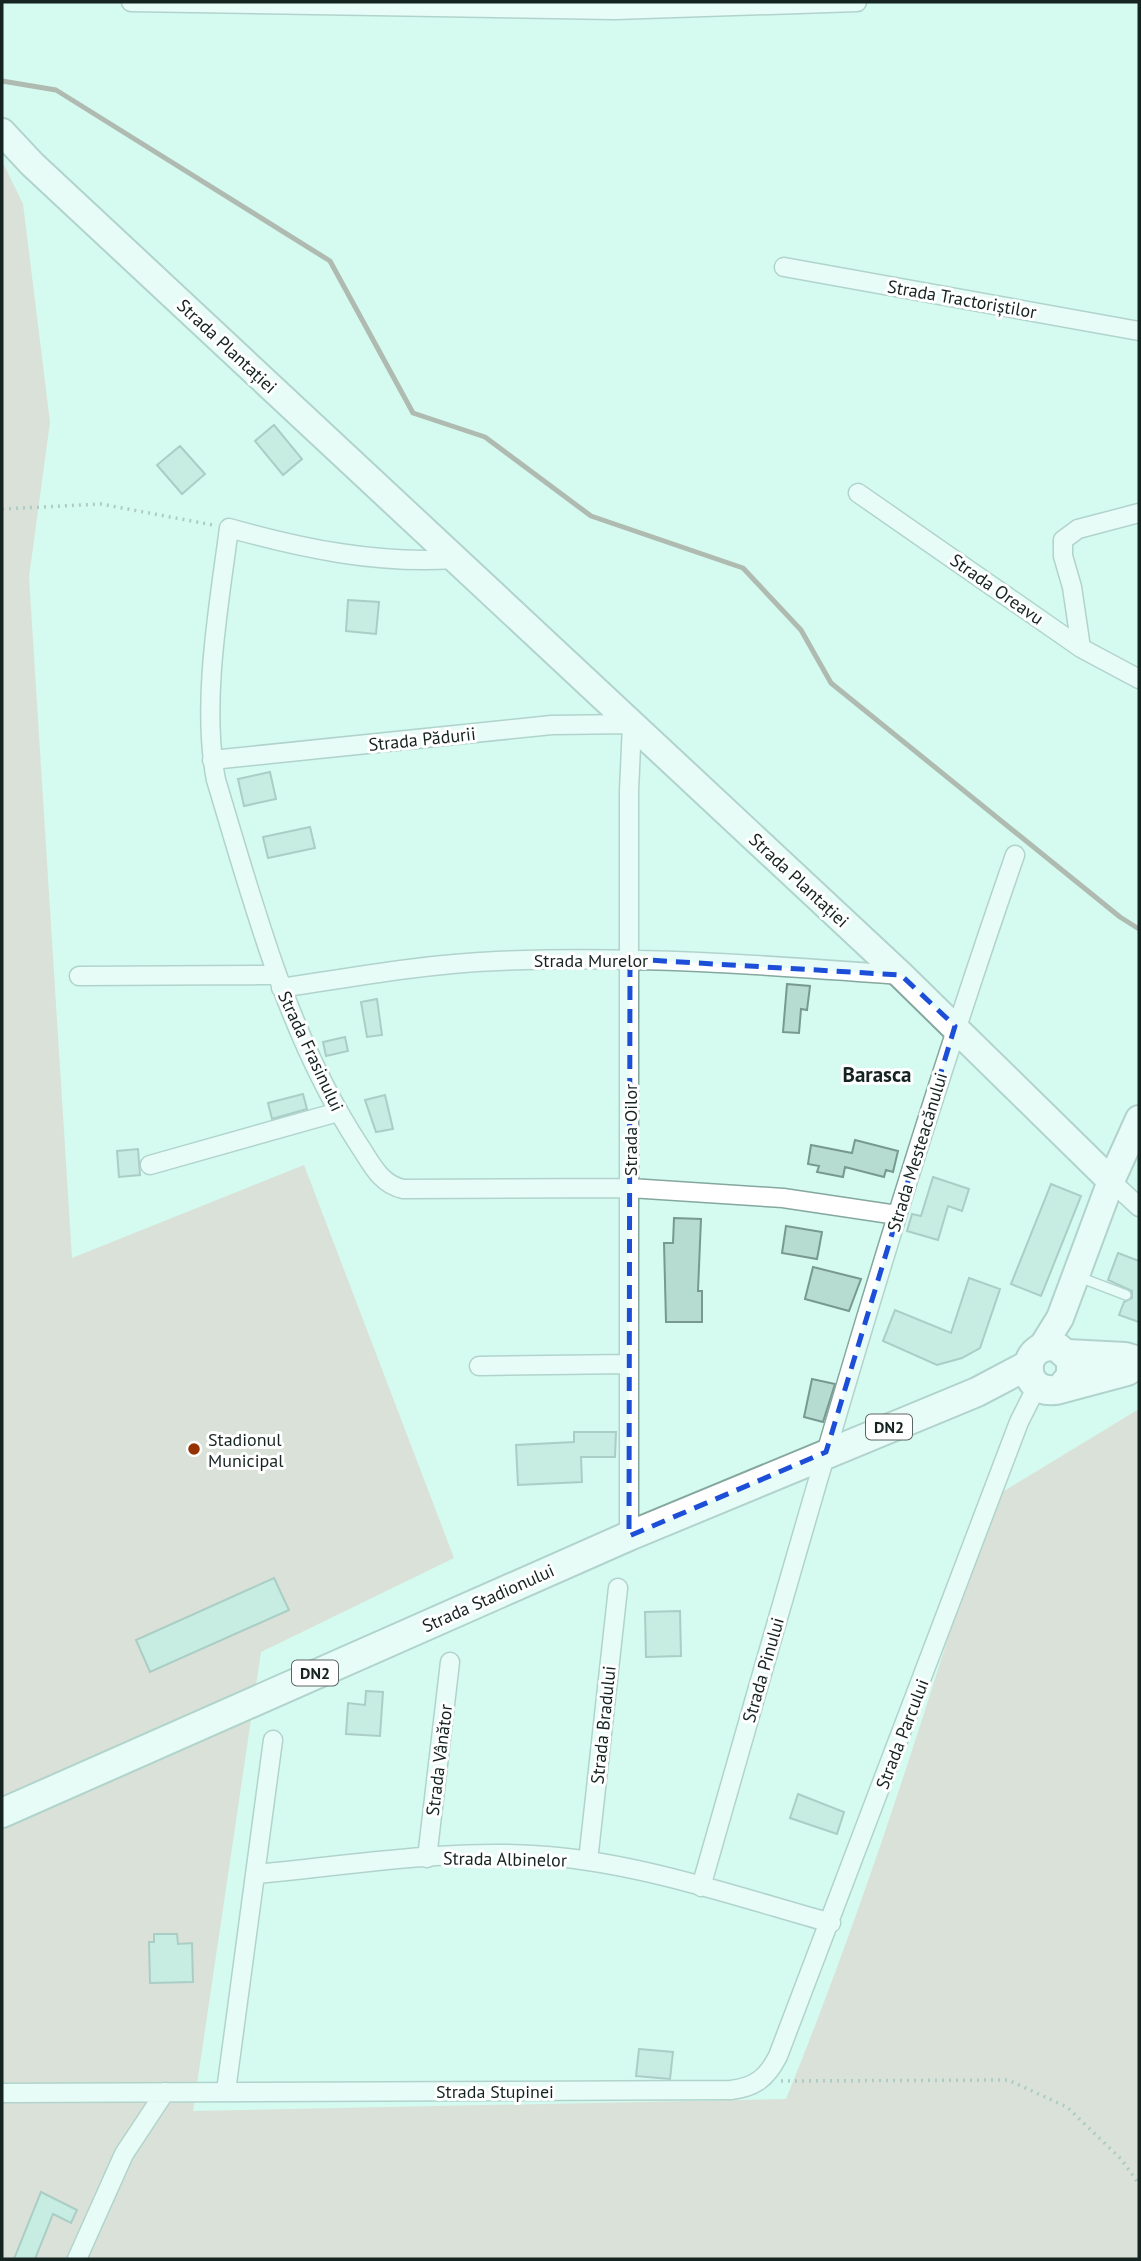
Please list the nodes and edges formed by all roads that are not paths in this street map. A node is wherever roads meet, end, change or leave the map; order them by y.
1 (131, 2) edge
2 (848, 2) edge
3 (2, 132) edge
4 (784, 267) dead end
5 (1139, 331) edge
6 (858, 493) dead end
7 (1139, 513) edge
8 (454, 559) junction
9 (1081, 648) junction
10 (1139, 679) edge
11 (632, 724) junction
12 (212, 760) junction
13 (1015, 855) dead end
14 (630, 959) junction
15 (901, 975) junction
16 (79, 976) dead end
17 (278, 981) junction
18 (955, 1026) junction
19 (338, 1112) junction
20 (1139, 1119) edge
21 (149, 1165) dead end
22 (1111, 1181) junction
23 (630, 1188) junction
24 (1139, 1207) edge
25 (897, 1215) junction
26 (1074, 1275) junction
27 (1126, 1295) dead end
28 (1139, 1362) edge
29 (629, 1364) junction
30 (479, 1366) dead end
31 (1047, 1367) junction
32 (826, 1452) junction
33 (629, 1536) junction
34 (618, 1588) dead end
35 (450, 1662) dead end
36 (273, 1740) dead end
37 (2, 1812) edge
38 (426, 1858) junction
39 (588, 1861) junction
40 (256, 1874) junction
41 (701, 1887) junction
42 (831, 1923) junction
43 (762, 2080) joint
44 (226, 2091) junction
45 (165, 2092) junction
46 (2, 2093) edge
47 (77, 2259) edge

1 - 2 street
3 - 8 main road, Strada Plantației
4 - 5 street, Strada Tractoriștilor
6 - 9 street, Strada Oreavu
7 - 9 street
8 - 11 main road, Strada Plantației
8 - 12 street, Strada Frasinului
9 - 10 street, Strada Oreavu
11 - 12 street, Strada Pădurii
11 - 14 street, Strada Oilor
11 - 15 main road, Strada Plantației
12 - 17 street, Strada Frasinului
13 - 18 street, Strada Mesteacănului
14 - 15 street, Strada Murelor
14 - 17 street, Strada Murelor
14 - 23 street, Strada Oilor
15 - 18 main road, Strada Plantației
16 - 17 street, Strada Murelor
17 - 19 street, Strada Frasinului
18 - 22 main road, Strada Plantației
18 - 25 street, Strada Mesteacănului
19 - 21 street
19 - 23 street, Strada Frasinului
20 - 22 main road
22 - 24 street, Strada Plantației
22 - 26 main road
23 - 25 street, Strada Frasinului
23 - 29 street, Strada Oilor
25 - 32 street, Strada Mesteacănului
26 - 27 lane
26 - 31 main road
28 - 31 main road, DN2
29 - 30 street
29 - 33 street, Strada Oilor
31 - 32 main road, Strada Stadionului / DN2
31 - 42 street, Strada Parcului
32 - 33 main road, Strada Stadionului / DN2
32 - 41 street, Strada Pinului
33 - 37 main road, Strada Stadionului / DN2
34 - 39 street, Strada Bradului
35 - 38 street, Strada Vânător
36 - 40 street
38 - 39 street, Strada Albinelor
38 - 40 street, Strada Albinelor
39 - 41 street, Strada Albinelor
40 - 44 street
41 - 42 street, Strada Albinelor
42 - 43 street, Strada Parcului
43 - 44 street, Strada Stupinei
44 - 45 street, Strada Stupinei
45 - 46 street, Strada Stupinei
45 - 47 street

